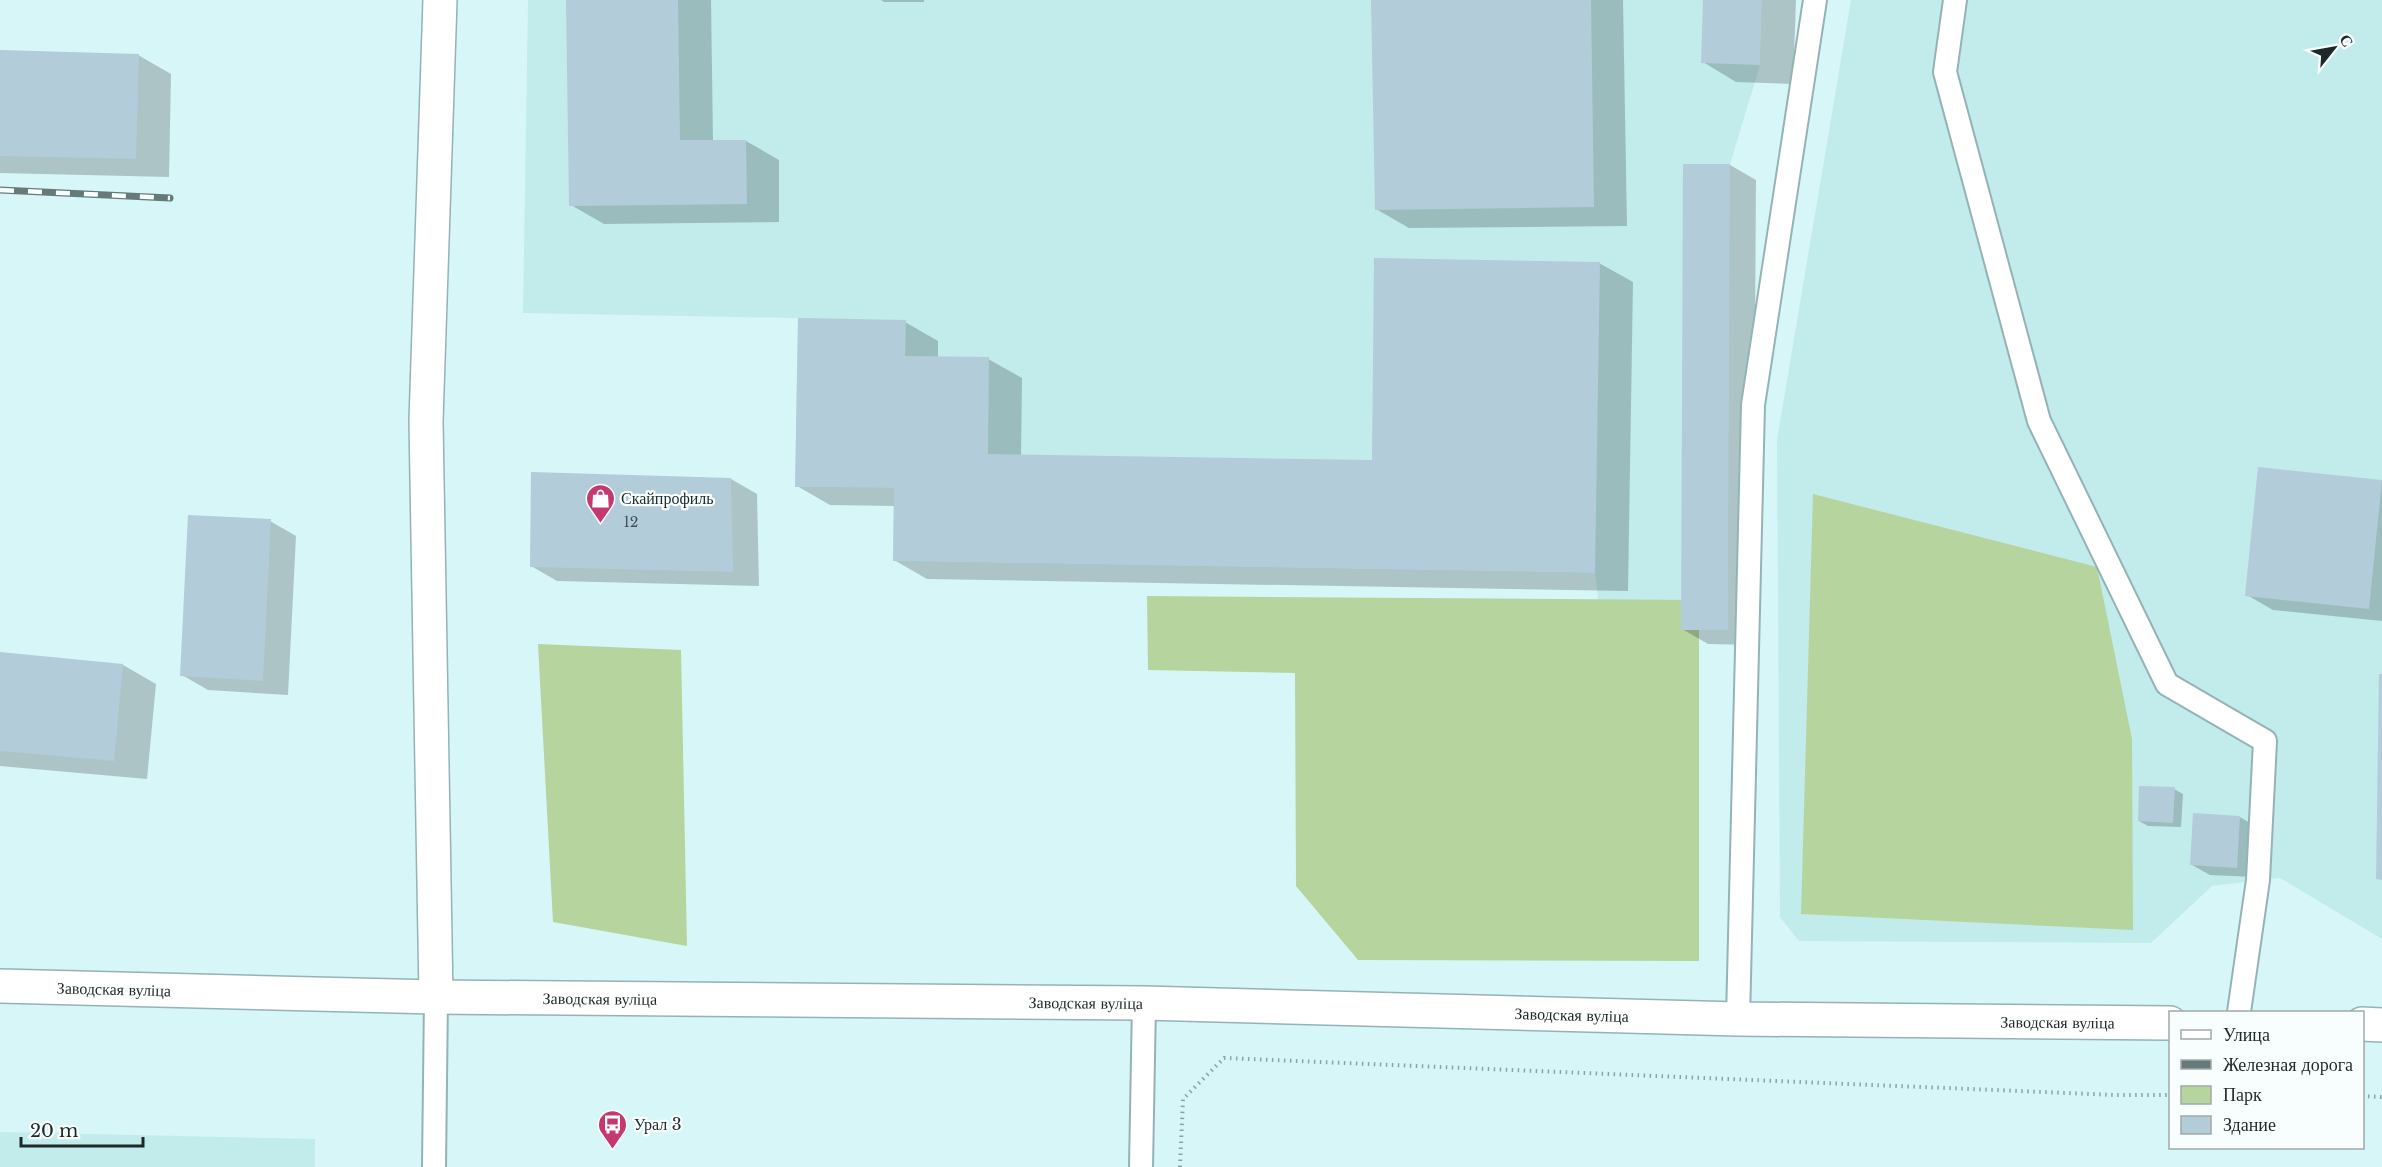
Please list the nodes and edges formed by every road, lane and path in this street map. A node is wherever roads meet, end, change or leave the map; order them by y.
1 (440, 0) edge
2 (1815, 0) edge
3 (1955, 0) edge
4 (0, 987) edge
5 (436, 998) junction
6 (1144, 1003) junction
7 (2239, 1011) edge
8 (1738, 1019) junction
9 (2169, 1023) edge
10 (2364, 1024) edge
11 (2382, 1025) edge
12 (2169, 1095) edge
13 (2364, 1096) edge
14 (2382, 1096) edge
15 (434, 1167) edge
16 (1141, 1167) edge
17 (1180, 1167) edge

1 - 5 main road
2 - 8 lane
3 - 7 lane
4 - 5 main road, Заводская вуліца
5 - 6 main road, Заводская вуліца
5 - 15 lane
6 - 8 main road, Заводская вуліца
6 - 16 lane
8 - 9 main road, Заводская вуліца
10 - 11 main road
12 - 17 path
13 - 14 path

